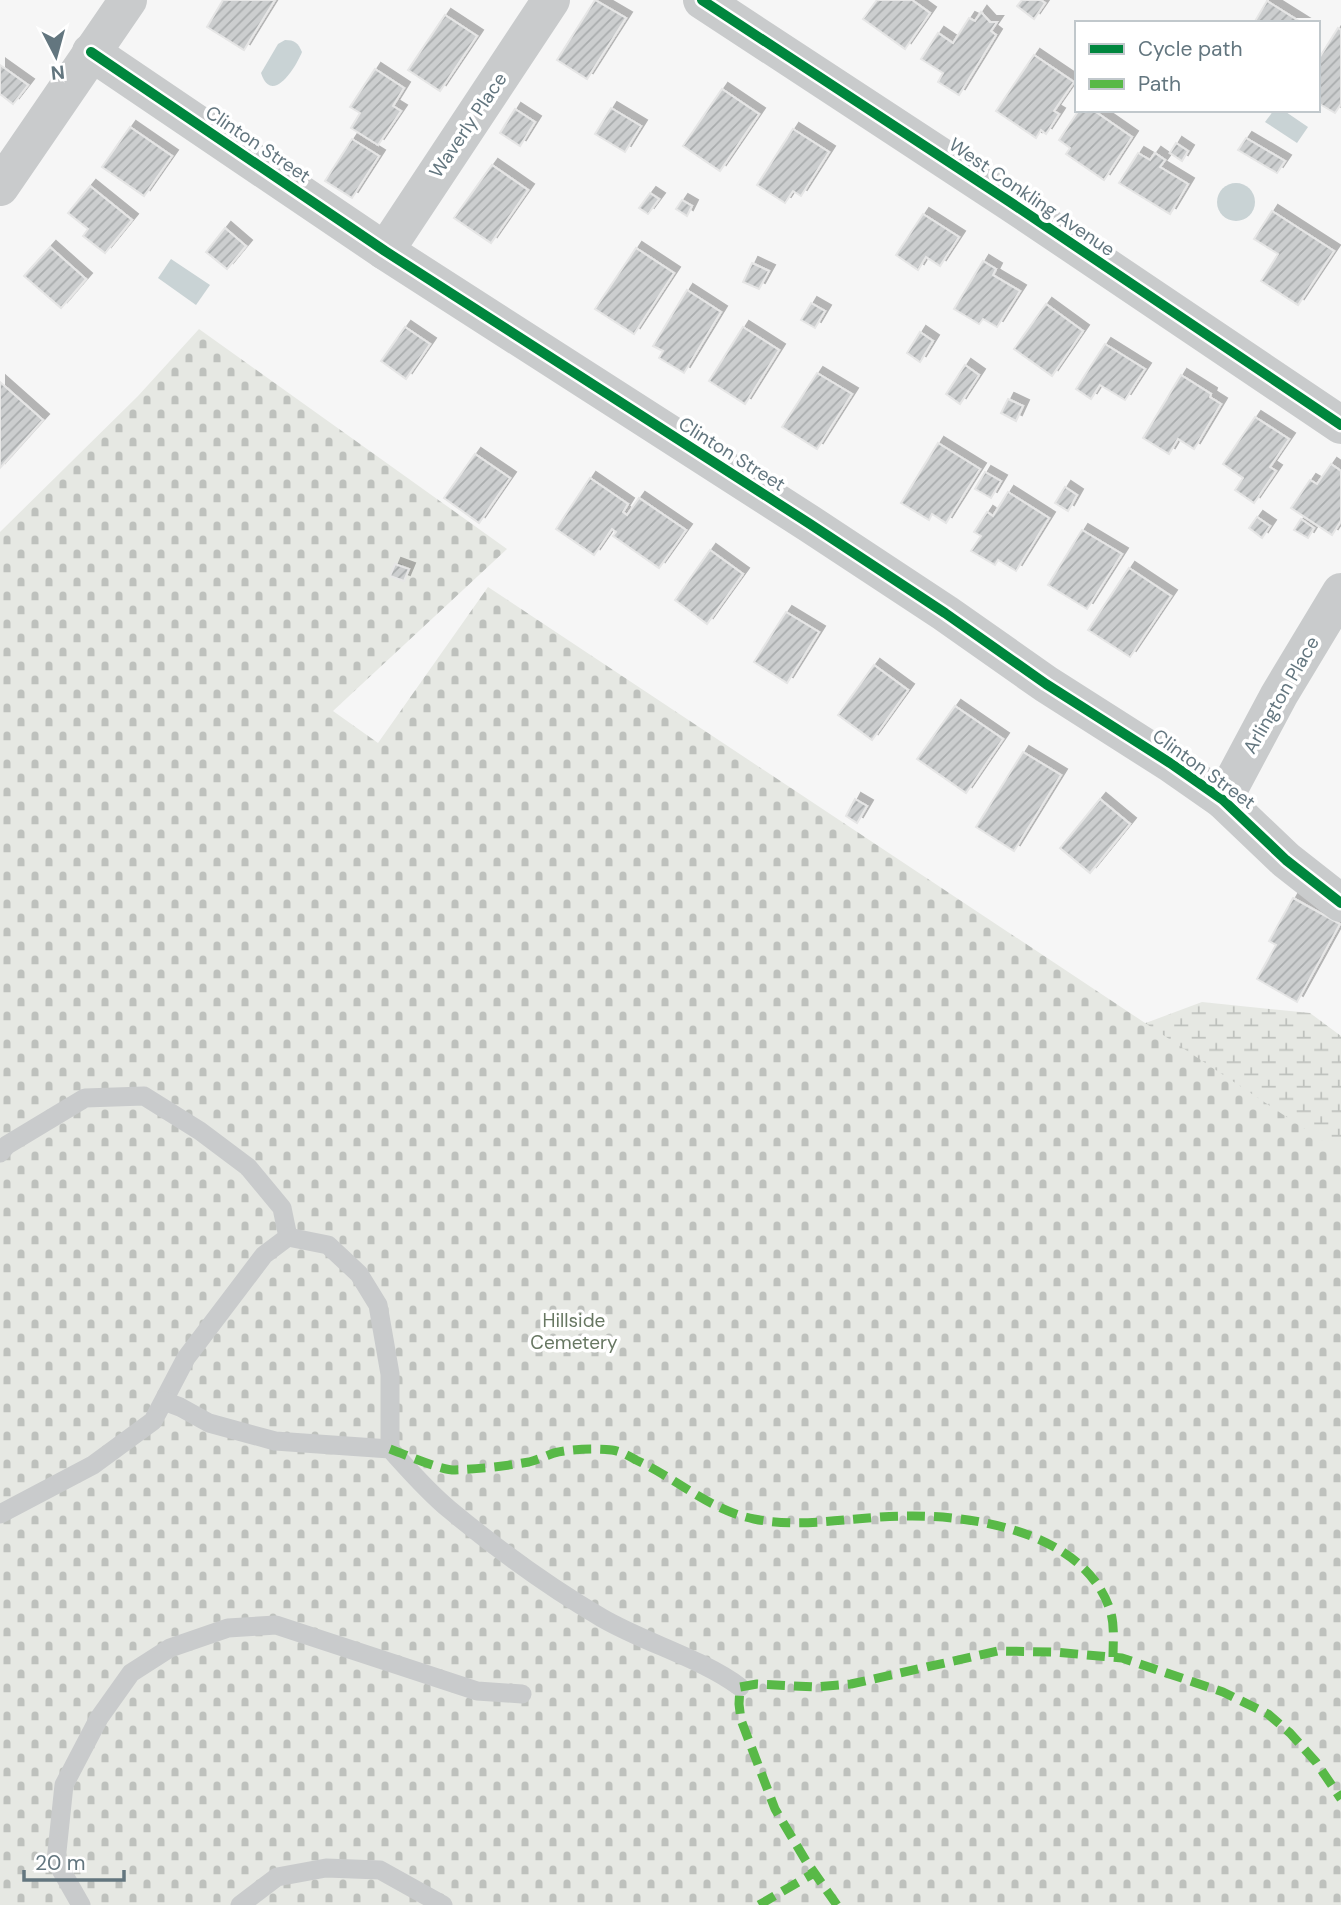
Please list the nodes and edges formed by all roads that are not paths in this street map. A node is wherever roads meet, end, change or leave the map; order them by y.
1 (128, 0) edge
2 (551, 0) edge
3 (702, 0) edge
4 (90, 52) junction
5 (0, 187) edge
6 (385, 251) junction
7 (1341, 425) edge
8 (1341, 592) edge
9 (1223, 800) junction
10 (1341, 903) edge
11 (0, 1153) edge
12 (288, 1237) junction
13 (164, 1401) junction
14 (390, 1449) junction
15 (0, 1514) edge
16 (740, 1688) dead end
17 (522, 1694) dead end
18 (81, 1905) edge
19 (240, 1905) edge
20 (443, 1905) edge

1 - 4 street
2 - 6 street, Waverly Place
3 - 7 street, West Conkling Avenue
4 - 5 street
4 - 6 street, Clinton Street
6 - 9 street, Clinton Street
8 - 9 street, Arlington Place
9 - 10 street, Clinton Street
11 - 12 lane
12 - 13 lane
12 - 14 lane
13 - 14 lane
13 - 15 lane
14 - 16 lane
17 - 18 lane
19 - 20 lane

